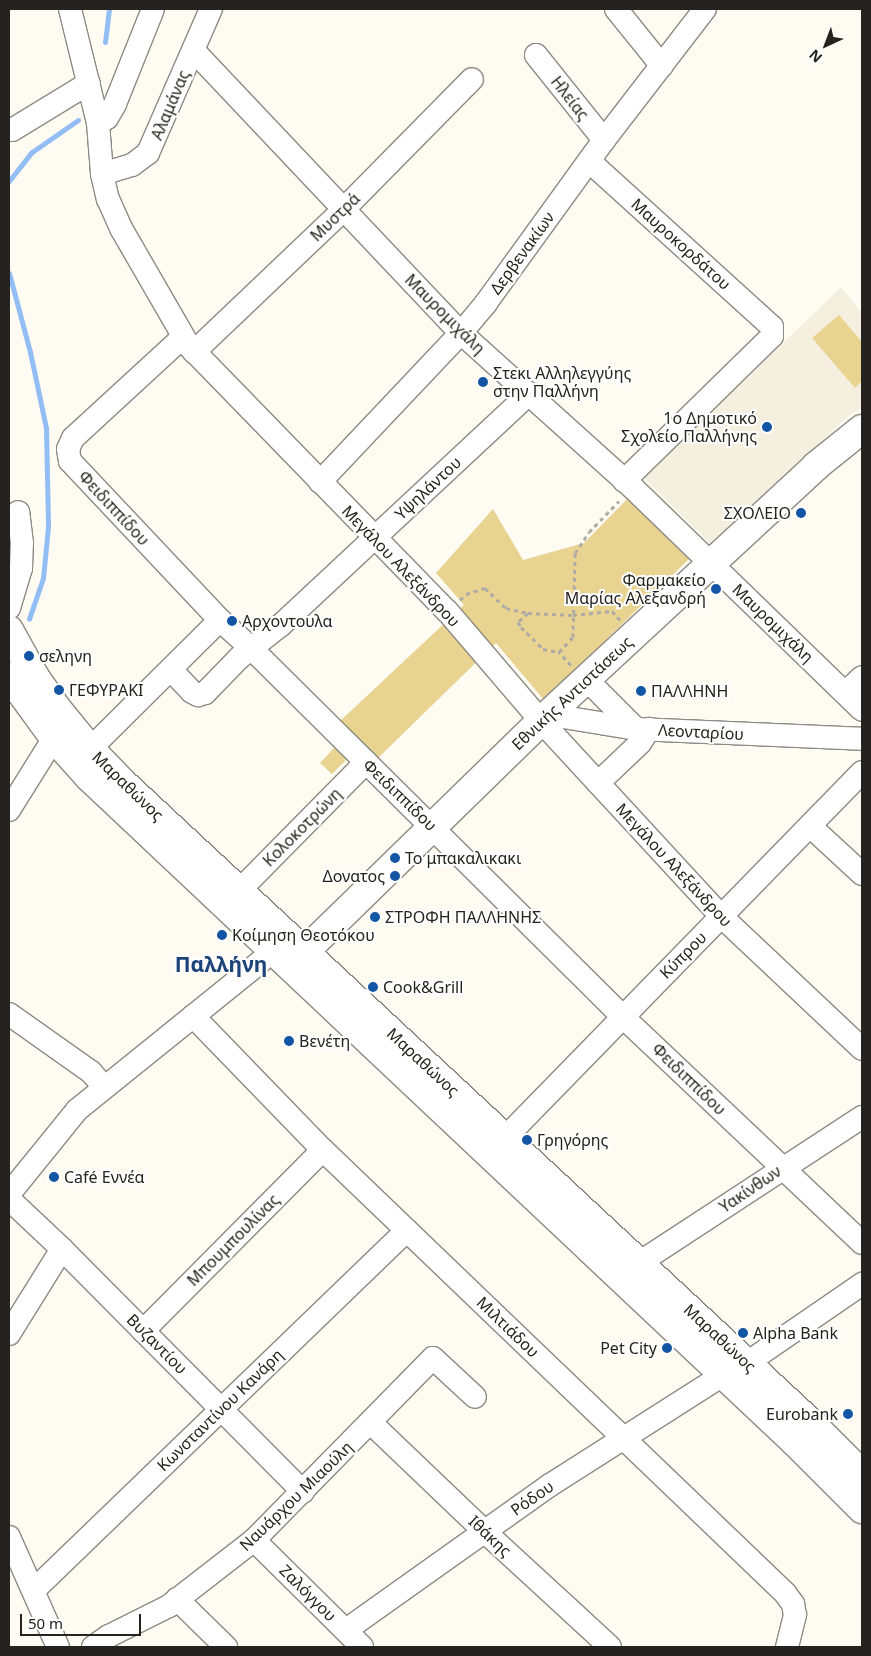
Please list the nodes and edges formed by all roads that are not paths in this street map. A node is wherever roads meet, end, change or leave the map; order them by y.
1 (70, 9) edge
2 (153, 9) edge
3 (211, 9) edge
4 (616, 9) edge
5 (706, 9) edge
6 (194, 50) junction
7 (536, 55) dead end
8 (662, 66) junction
9 (472, 79) dead end
10 (89, 83) junction
11 (98, 123) junction
12 (12, 130) dead end
13 (604, 140) junction
14 (589, 161) junction
15 (102, 174) junction
16 (344, 209) junction
17 (462, 333) junction
18 (188, 344) junction
19 (528, 394) junction
20 (862, 429) edge
21 (320, 482) junction
22 (628, 484) junction
23 (18, 512) dead end
24 (375, 538) junction
25 (711, 564) junction
26 (9, 608) edge
27 (220, 620) junction
28 (9, 630) edge
29 (252, 648) junction
30 (171, 670) junction
31 (9, 676) edge
32 (862, 677) edge
33 (586, 680) junction
34 (845, 693) junction
35 (862, 710) edge
36 (541, 721) junction
37 (642, 729) junction
38 (54, 738) junction
39 (862, 739) edge
40 (90, 749) junction
41 (366, 762) junction
42 (862, 772) edge
43 (598, 783) junction
44 (9, 810) edge
45 (432, 826) junction
46 (810, 826) junction
47 (862, 874) edge
48 (239, 891) junction
49 (721, 916) junction
50 (289, 951) junction
51 (9, 1014) edge
52 (193, 1016) junction
53 (622, 1016) junction
54 (862, 1049) edge
55 (104, 1087) junction
56 (862, 1117) edge
57 (505, 1138) junction
58 (323, 1150) junction
59 (782, 1168) junction
60 (9, 1194) edge
61 (9, 1199) edge
62 (406, 1230) junction
63 (862, 1243) edge
64 (62, 1249) junction
65 (639, 1263) junction
66 (862, 1284) edge
67 (143, 1331) junction
68 (9, 1334) edge
69 (735, 1369) junction
70 (475, 1397) dead end
71 (221, 1409) junction
72 (371, 1423) junction
73 (623, 1436) junction
74 (855, 1473) edge
75 (303, 1492) junction
76 (862, 1508) edge
77 (484, 1531) junction
78 (9, 1537) edge
79 (254, 1540) junction
80 (34, 1590) junction
81 (177, 1599) junction
82 (346, 1630) junction
83 (58, 1647) edge
84 (93, 1647) edge
85 (226, 1647) edge
86 (362, 1647) edge
87 (610, 1647) edge
88 (787, 1647) edge

1 - 10 street, Μεγάλου Αλεξάνδρου
2 - 11 street
3 - 6 street, Αλαμάνας
4 - 8 street
5 - 8 street, Δερβενακίων
6 - 15 street, Αλαμάνας
6 - 16 street, Μαυρομιχάλη
7 - 13 street, Ηλείας
8 - 13 street, Δερβενακίων
9 - 16 street, Μυστρά
10 - 11 street, Μεγάλου Αλεξάνδρου
10 - 12 street
11 - 15 street, Μεγάλου Αλεξάνδρου
13 - 14 street, Δερβενακίων
14 - 17 street, Δερβενακίων
14 - 22 street, Μαυροκορδάτου
15 - 18 street, Μεγάλου Αλεξάνδρου
16 - 17 street, Μαυρομιχάλη
16 - 18 street, Μυστρά
17 - 19 street, Μαυρομιχάλη
17 - 21 street, Δερβενακίων
18 - 21 street, Μεγάλου Αλεξάνδρου
18 - 27 street, Φειδιππίδου
19 - 22 street, Μαυρομιχάλη
19 - 24 street, Υψηλάντου
20 - 25 main road, Εθνικής Αντιστάσεως
21 - 24 street, Μεγάλου Αλεξάνδρου
22 - 25 street, Μαυρομιχάλη
23 - 26 street
24 - 29 street, Υψηλάντου
24 - 36 street, Μεγάλου Αλεξάνδρου
25 - 33 main road, Εθνικής Αντιστάσεως
25 - 34 street, Μαυρομιχάλη
27 - 29 street, Φειδιππίδου
27 - 30 street
28 - 40 main road, Μαραθώνος
29 - 30 street, Υψηλάντου
29 - 41 street, Φειδιππίδου
30 - 40 street
31 - 38 main road, Μαραθώνος
32 - 34 street
33 - 36 main road, Εθνικής Αντιστάσεως
33 - 37 street
34 - 35 street, Μαυρομιχάλη
36 - 37 street, Λεονταρίου
36 - 43 street, Μεγάλου Αλεξάνδρου
36 - 45 main road, Εθνικής Αντιστάσεως
37 - 39 street, Λεονταρίου
37 - 43 street
38 - 44 street
38 - 50 main road, Μαραθώνος
40 - 48 main road, Μαραθώνος
41 - 45 street, Φειδιππίδου
41 - 48 street, Κολοκοτρώνη
42 - 46 street, Κύπρου
43 - 49 street, Μεγάλου Αλεξάνδρου
45 - 50 main road, Εθνικής Αντιστάσεως
45 - 53 street, Φειδιππίδου
46 - 47 street
46 - 49 street, Κύπρου
48 - 50 main road, Μαραθώνος
49 - 53 street, Κύπρου
49 - 54 street, Μεγάλου Αλεξάνδρου
50 - 52 street
50 - 57 main road, Μαραθώνος
50 - 69 main road, Μαραθώνος
51 - 55 street
52 - 55 street
52 - 58 street, Μιλτιάδου
53 - 57 street, Κύπρου
53 - 59 street, Φειδιππίδου
55 - 60 street
56 - 59 street, Υακίνθων
57 - 65 main road, Μαραθώνος
58 - 62 street, Μιλτιάδου
58 - 67 street, Μπουμπουλίνας
59 - 63 street, Φειδιππίδου
59 - 65 street, Υακίνθων
61 - 64 street, Βυζαντίου
62 - 71 street, Κωνσταντίνου Κανάρη
62 - 73 street, Μιλτιάδου
64 - 67 street, Βυζαντίου
64 - 68 street
65 - 69 main road, Μαραθώνος
66 - 69 street, Ρόδου
67 - 71 street, Βυζαντίου
69 - 73 street, Ρόδου
69 - 74 main road, Μαραθώνος
70 - 72 street, Ναυάρχου Μιαούλη
71 - 75 street, Βυζαντίου
71 - 80 street, Κωνσταντίνου Κανάρη
72 - 75 street, Ναυάρχου Μιαούλη
72 - 77 street, Ιθάκης
73 - 77 street, Ρόδου
73 - 88 street, Μιλτιάδου
74 - 76 main road, Μαραθώνος
75 - 79 street, Ναυάρχου Μιαούλη
77 - 82 street, Ρόδου
77 - 87 street, Ιθάκης
78 - 80 street
79 - 81 street, Ναυάρχου Μιαούλη
79 - 82 street, Ζαλόγγου
80 - 83 street
81 - 84 street, Ναυάρχου Μιαούλη
81 - 85 street
82 - 86 street, Ζαλόγγου

